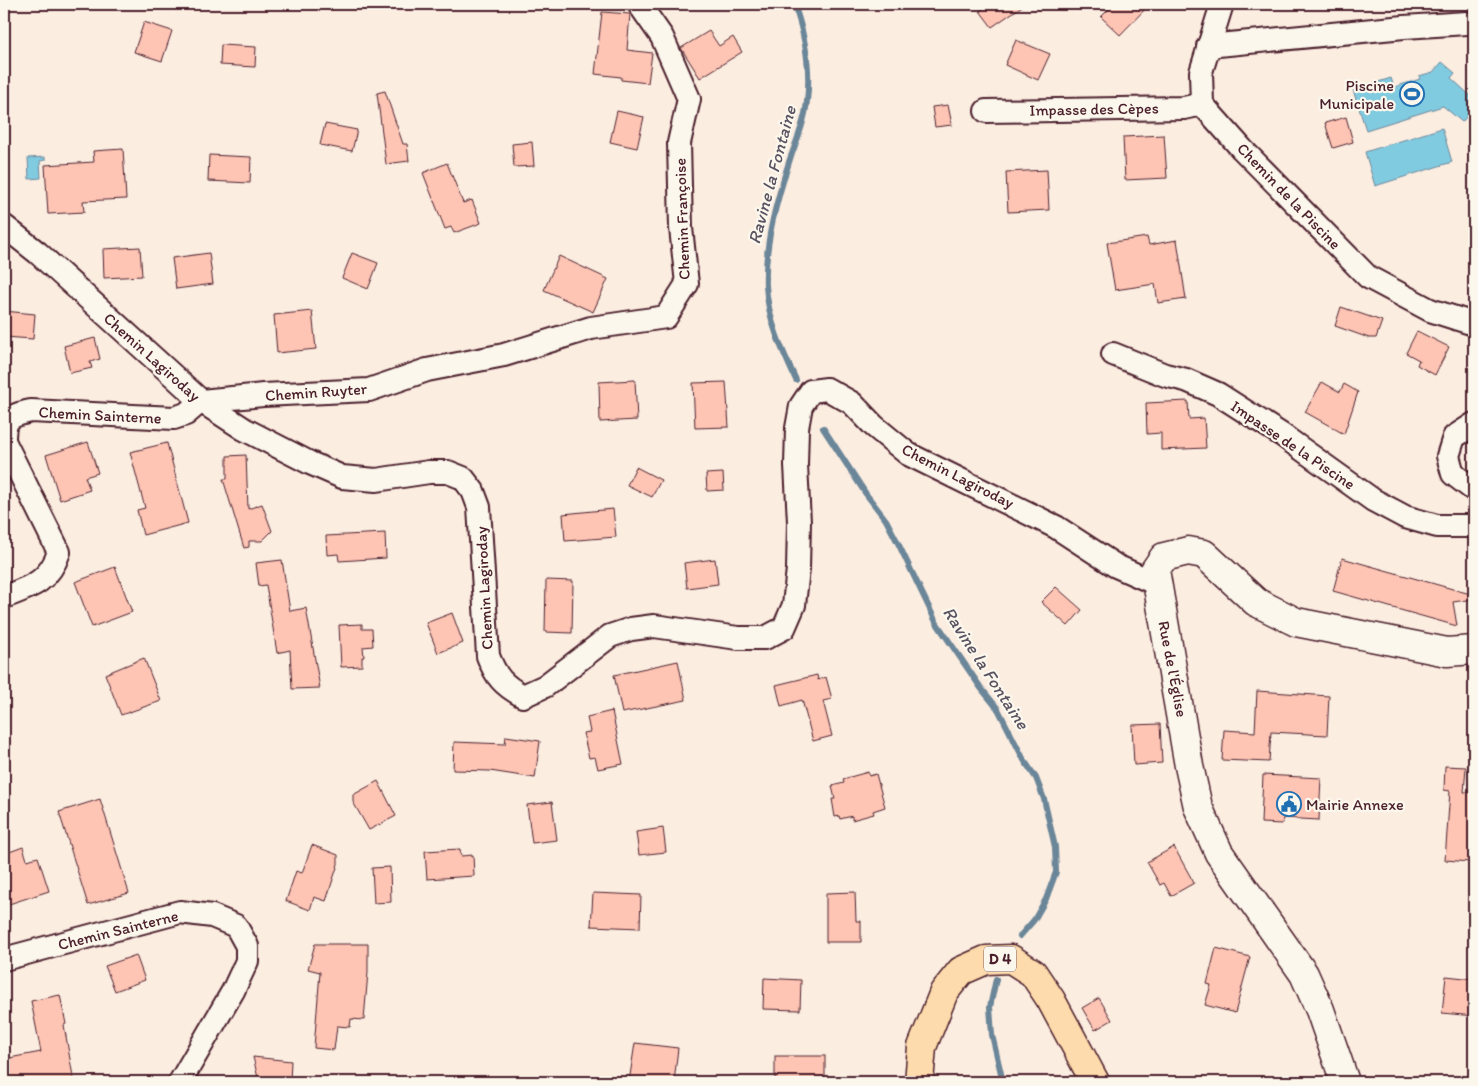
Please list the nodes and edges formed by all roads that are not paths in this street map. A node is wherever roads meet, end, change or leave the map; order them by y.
1 (639, 4) edge
2 (1222, 4) edge
3 (1468, 23) dead end
4 (1208, 46) junction
5 (1202, 104) junction
6 (986, 111) dead end
7 (4, 226) edge
8 (1474, 324) edge
9 (1113, 354) dead end
10 (427, 370) joint
11 (201, 401) junction
12 (1474, 424) edge
13 (1474, 490) edge
14 (1474, 526) edge
15 (1157, 584) junction
16 (4, 597) edge
17 (1474, 650) edge
18 (4, 959) edge
19 (180, 1082) edge
20 (918, 1082) edge
21 (1095, 1082) edge
22 (1345, 1082) edge

1 - 10 street, Chemin Françoise
2 - 4 street
3 - 4 street
4 - 5 street
5 - 6 street, Impasse des Cèpes
5 - 8 street, Chemin de la Piscine
7 - 11 street, Chemin Lagiroday
9 - 14 street, Impasse de la Piscine
10 - 11 street, Chemin Ruyter
11 - 15 street, Chemin Lagiroday
11 - 16 street, Chemin Sainterne
12 - 13 street
15 - 17 street, Rue de l'Église
15 - 22 street, Rue de l'Église
18 - 19 street, Chemin Sainterne
20 - 21 main road, D 4

